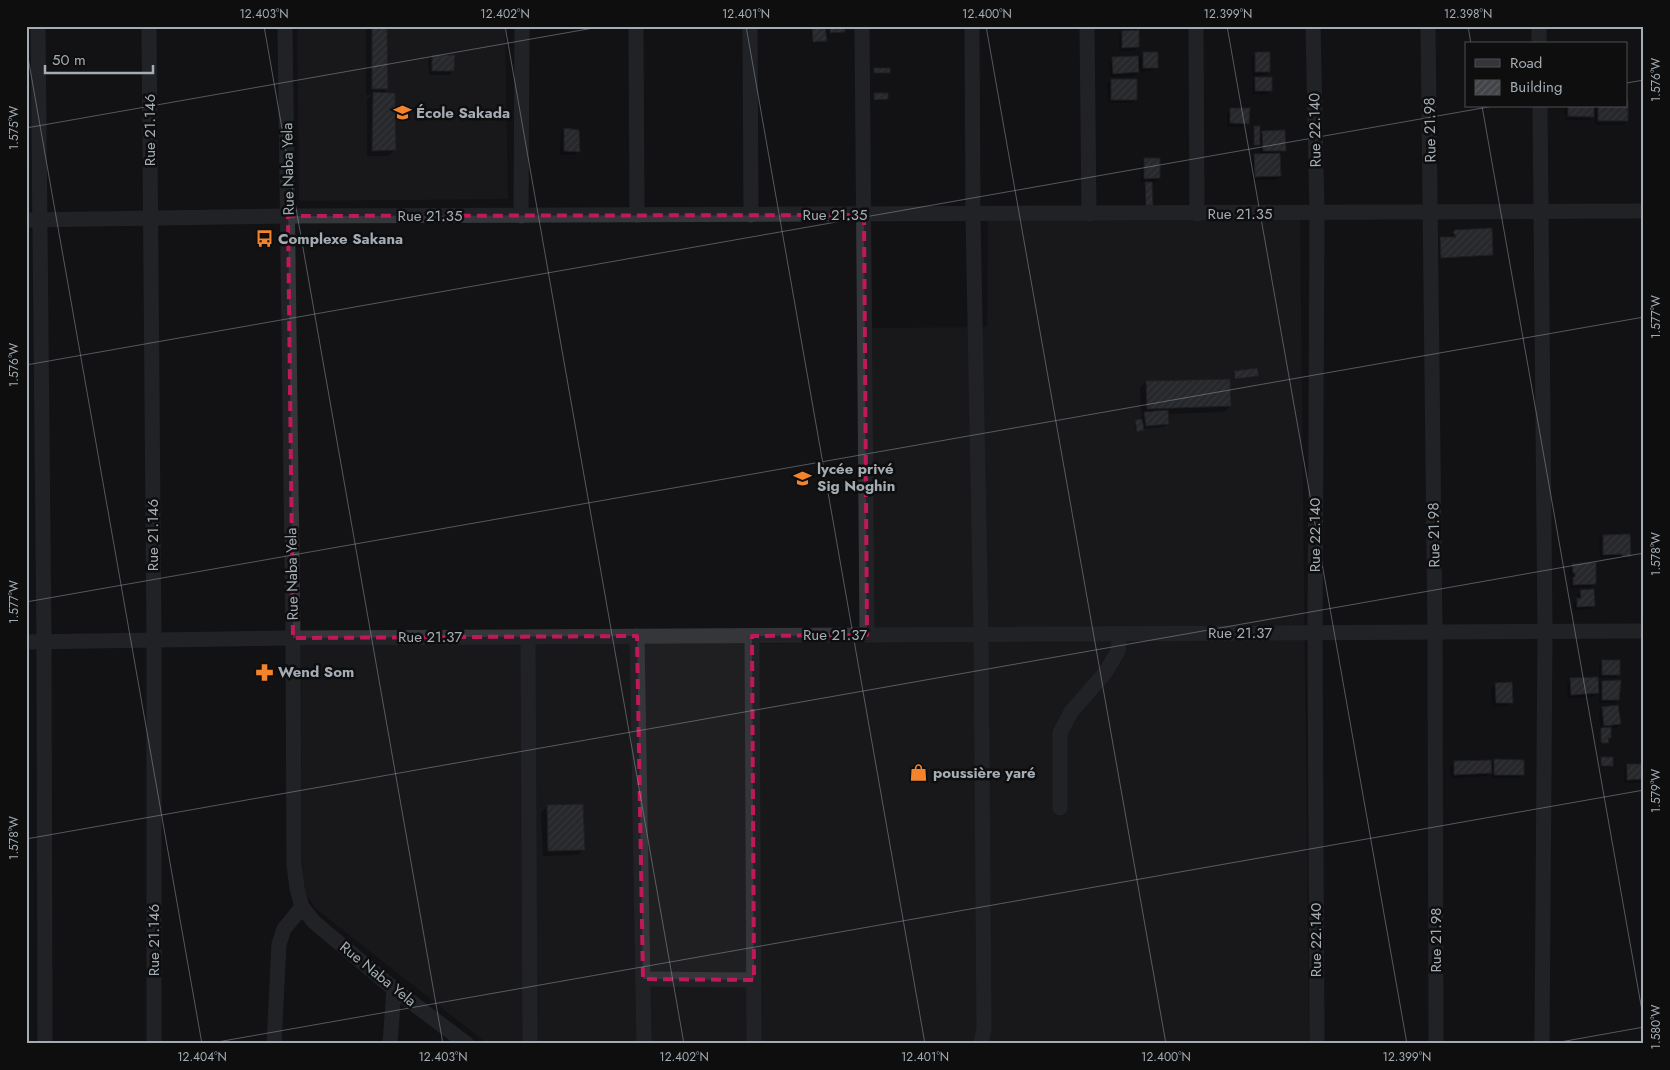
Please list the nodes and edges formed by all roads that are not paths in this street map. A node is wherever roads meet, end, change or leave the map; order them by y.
1 (38, 26) edge
2 (149, 26) edge
3 (285, 26) edge
4 (522, 26) edge
5 (636, 26) edge
6 (750, 26) edge
7 (862, 26) edge
8 (972, 26) edge
9 (1087, 26) edge
10 (1196, 26) edge
11 (1313, 26) edge
12 (1428, 26) edge
13 (1539, 26) edge
14 (1539, 42) edge
15 (1540, 108) edge
16 (1644, 211) edge
17 (1431, 212) junction
18 (1541, 212) junction
19 (1317, 213) junction
20 (1089, 214) junction
21 (1197, 214) junction
22 (751, 215) junction
23 (864, 215) junction
24 (973, 215) junction
25 (288, 216) junction
26 (521, 216) junction
27 (637, 216) junction
28 (151, 218) junction
29 (33, 220) edge
30 (1644, 631) edge
31 (1434, 632) junction
32 (1545, 632) junction
33 (1314, 633) junction
34 (981, 634) junction
35 (1120, 634) junction
36 (867, 635) junction
37 (637, 636) junction
38 (752, 636) junction
39 (528, 637) junction
40 (293, 638) junction
41 (154, 640) junction
42 (26, 642) edge
43 (44, 642) junction
44 (1060, 808) dead end
45 (302, 907) junction
46 (643, 979) junction
47 (754, 980) junction
48 (394, 989) junction
49 (45, 1044) edge
50 (154, 1044) edge
51 (274, 1044) edge
52 (390, 1044) edge
53 (466, 1044) edge
54 (530, 1044) edge
55 (644, 1044) edge
56 (754, 1044) edge
57 (981, 1044) edge
58 (1317, 1044) edge
59 (1436, 1044) edge
60 (1542, 1044) edge

1 - 29 street
2 - 28 street, Rue 21.146
3 - 25 street, Rue Naba Yela
4 - 26 street
5 - 27 street
6 - 22 street
7 - 23 street
8 - 24 street
9 - 20 street
10 - 21 street
11 - 19 street, Rue 22.140
12 - 17 street, Rue 21.98
13 - 14 street
15 - 18 street
16 - 18 street, Rue 21.35
17 - 18 street, Rue 21.35
17 - 19 street, Rue 21.35
17 - 31 street, Rue 21.98
18 - 32 street
19 - 21 street, Rue 21.35
19 - 33 street, Rue 22.140
20 - 21 street, Rue 21.35
20 - 24 street, Rue 21.35
22 - 23 street, Rue 21.35
22 - 27 street, Rue 21.35
23 - 24 street, Rue 21.35
23 - 36 street
24 - 34 street
25 - 26 street, Rue 21.35
25 - 28 street, Rue 21.35
25 - 40 street, Rue Naba Yela
26 - 27 street, Rue 21.35
28 - 29 street, Rue 21.35
28 - 41 street, Rue 21.146
29 - 43 street
30 - 32 street, Rue 21.37
31 - 32 street, Rue 21.37
31 - 33 street, Rue 21.37
31 - 59 street, Rue 21.98
32 - 60 street
33 - 35 street, Rue 21.37
33 - 58 street, Rue 22.140
34 - 35 street, Rue 21.37
34 - 36 street, Rue 21.37
34 - 57 street
35 - 44 street
36 - 38 street, Rue 21.37
37 - 38 street, Rue 21.37
37 - 39 street, Rue 21.37
37 - 46 street
38 - 47 street
39 - 40 street, Rue 21.37
39 - 54 street
40 - 41 street, Rue 21.37
40 - 45 street, Rue Naba Yela
41 - 43 street, Rue 21.37
41 - 50 street, Rue 21.146
42 - 43 street, Rue 21.37
43 - 49 street
45 - 48 street, Rue Naba Yela
45 - 51 street
46 - 47 street
46 - 55 street
47 - 56 street
48 - 52 street
48 - 53 street, Rue Naba Yela

